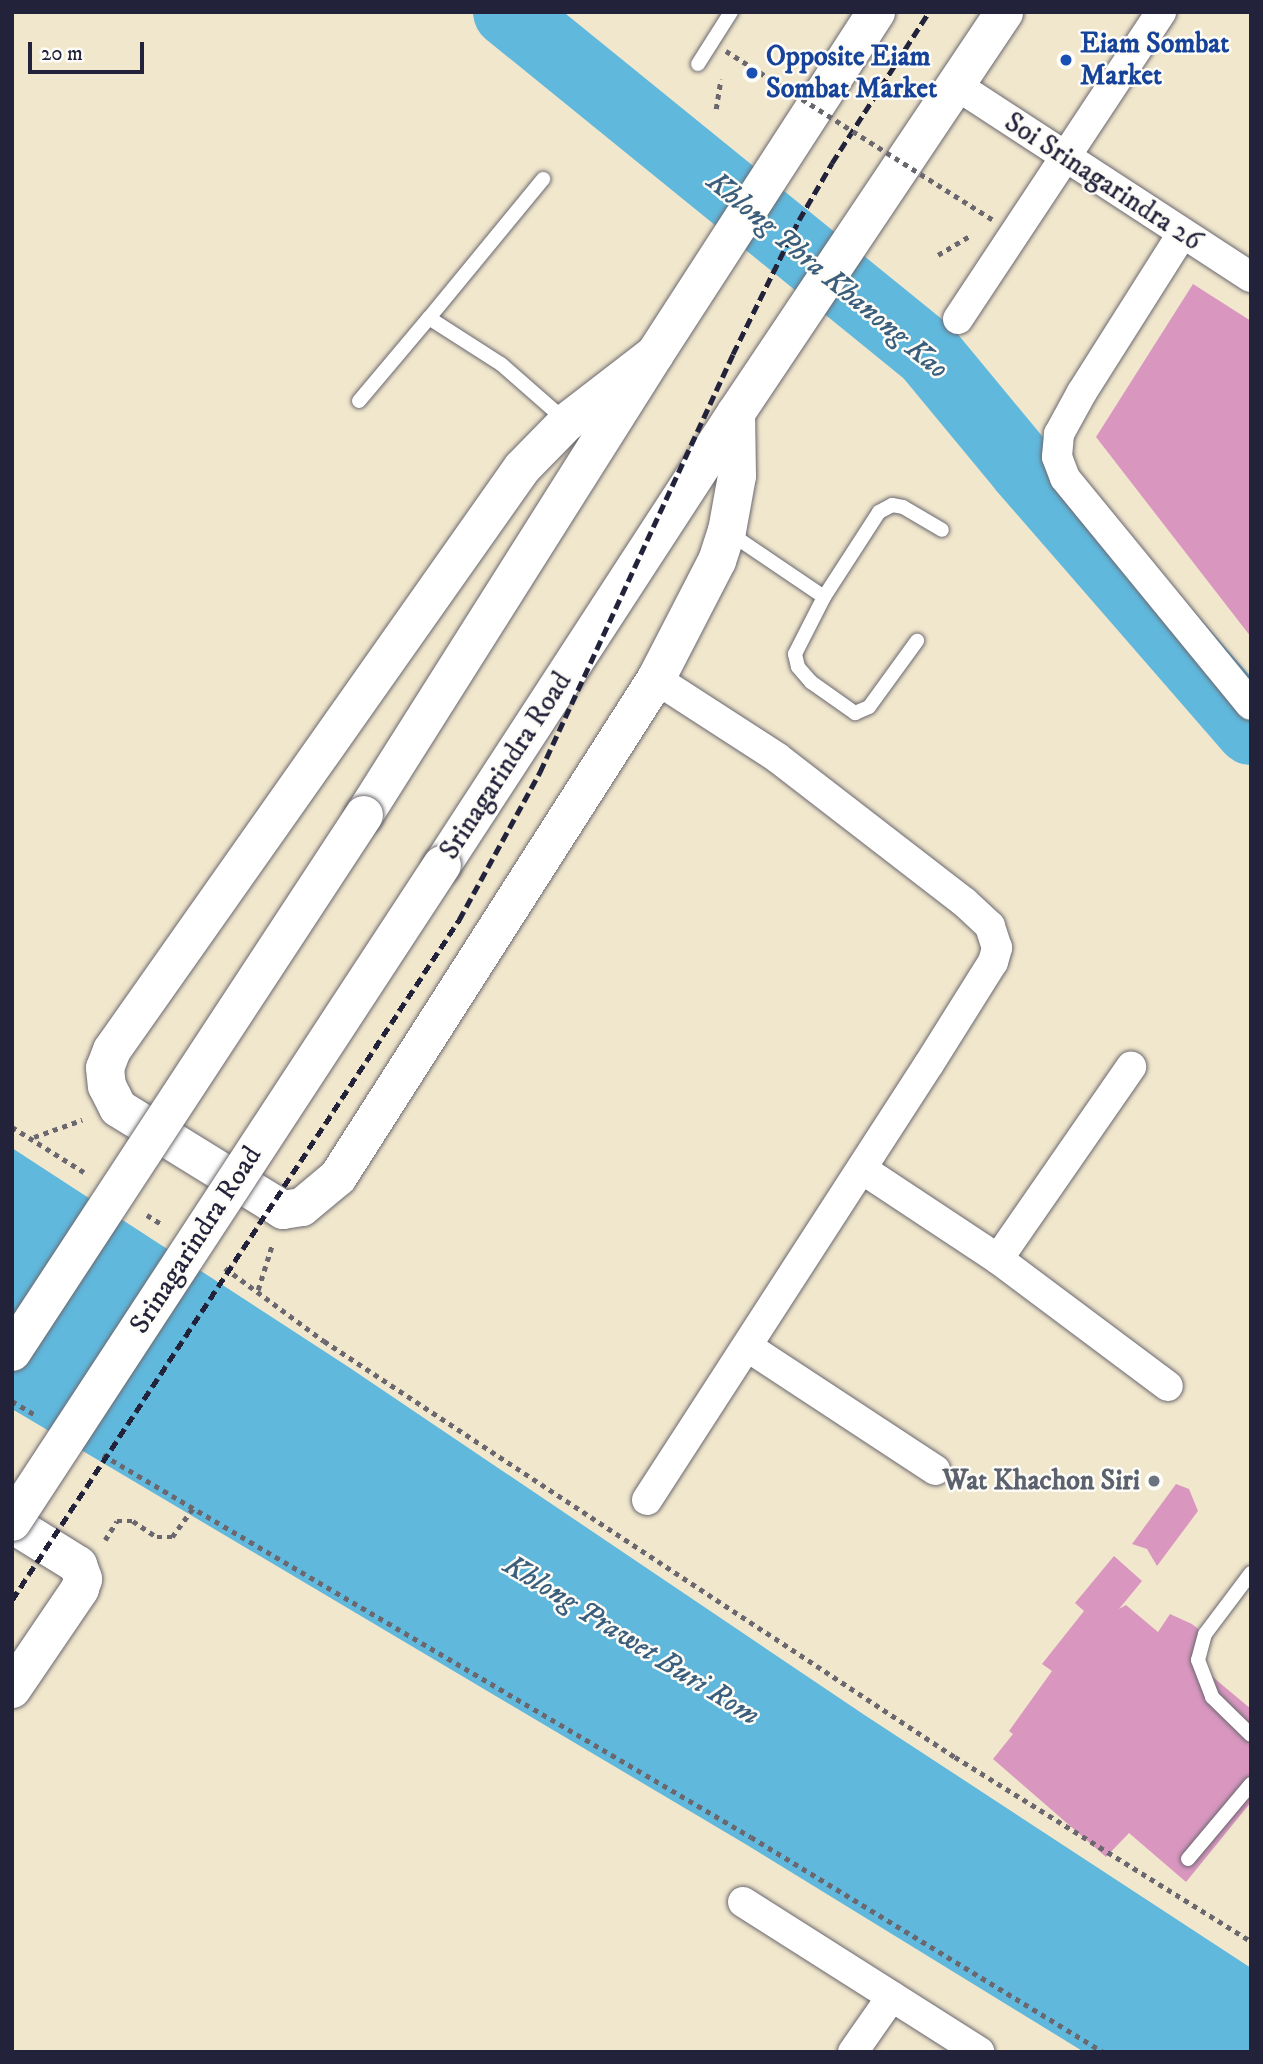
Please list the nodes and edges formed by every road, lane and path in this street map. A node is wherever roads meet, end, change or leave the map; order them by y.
1 (731, 12) edge
2 (1004, 12) edge
3 (1161, 12) edge
4 (866, 16) edge
5 (726, 51) dead end
6 (698, 64) dead end
7 (956, 85) junction
8 (1066, 158) junction
9 (543, 179) dead end
10 (995, 221) dead end
11 (1182, 234) junction
12 (1251, 277) edge
13 (429, 318) junction
14 (958, 319) dead end
15 (655, 354) junction
16 (359, 401) dead end
17 (736, 413) junction
18 (567, 422) junction
19 (942, 530) dead end
20 (727, 531) junction
21 (824, 597) junction
22 (917, 641) dead end
23 (656, 680) junction
24 (1251, 705) edge
25 (1131, 1067) dead end
26 (118, 1108) junction
27 (12, 1127) edge
28 (33, 1137) junction
29 (862, 1169) junction
30 (89, 1175) dead end
31 (283, 1210) junction
32 (145, 1214) dead end
33 (168, 1229) dead end
34 (998, 1259) junction
35 (213, 1260) dead end
36 (258, 1290) junction
37 (747, 1347) junction
38 (12, 1352) edge
39 (1168, 1386) dead end
40 (935, 1469) dead end
41 (647, 1500) dead end
42 (12, 1523) edge
43 (1251, 1573) edge
44 (83, 1579) junction
45 (12, 1689) edge
46 (1251, 1735) edge
47 (1251, 1784) edge
48 (1188, 1859) dead end
49 (743, 1902) dead end
50 (1251, 1941) edge
51 (892, 1996) junction
52 (853, 2052) edge
53 (979, 2052) edge
54 (1103, 2052) edge

1 - 6 lane
2 - 7 main road, Srinagarindra Road
3 - 8 street
4 - 15 main road
5 - 10 path, bridge
7 - 8 street, Soi Srinagarindra 26
7 - 17 main road, Srinagarindra Road
8 - 11 street, Soi Srinagarindra 26
8 - 14 street
9 - 13 lane
11 - 12 street, Soi Srinagarindra 26
11 - 24 street
13 - 16 lane
13 - 18 lane
15 - 18 main road
15 - 38 main road, bridge
17 - 20 main road
17 - 42 main road, Srinagarindra Road, bridge
18 - 26 main road
19 - 21 lane
20 - 21 lane
20 - 23 main road
21 - 22 lane
23 - 29 street
23 - 31 main road
25 - 34 street
26 - 28 path
26 - 31 main road
27 - 28 path
28 - 30 path
29 - 34 street
29 - 37 street
31 - 36 path
32 - 33 path
34 - 39 street
35 - 36 path
36 - 50 path
37 - 40 street
37 - 41 street
42 - 44 main road
43 - 46 lane
44 - 45 main road
44 - 54 path
47 - 48 lane
49 - 51 street
51 - 52 street
51 - 53 street

